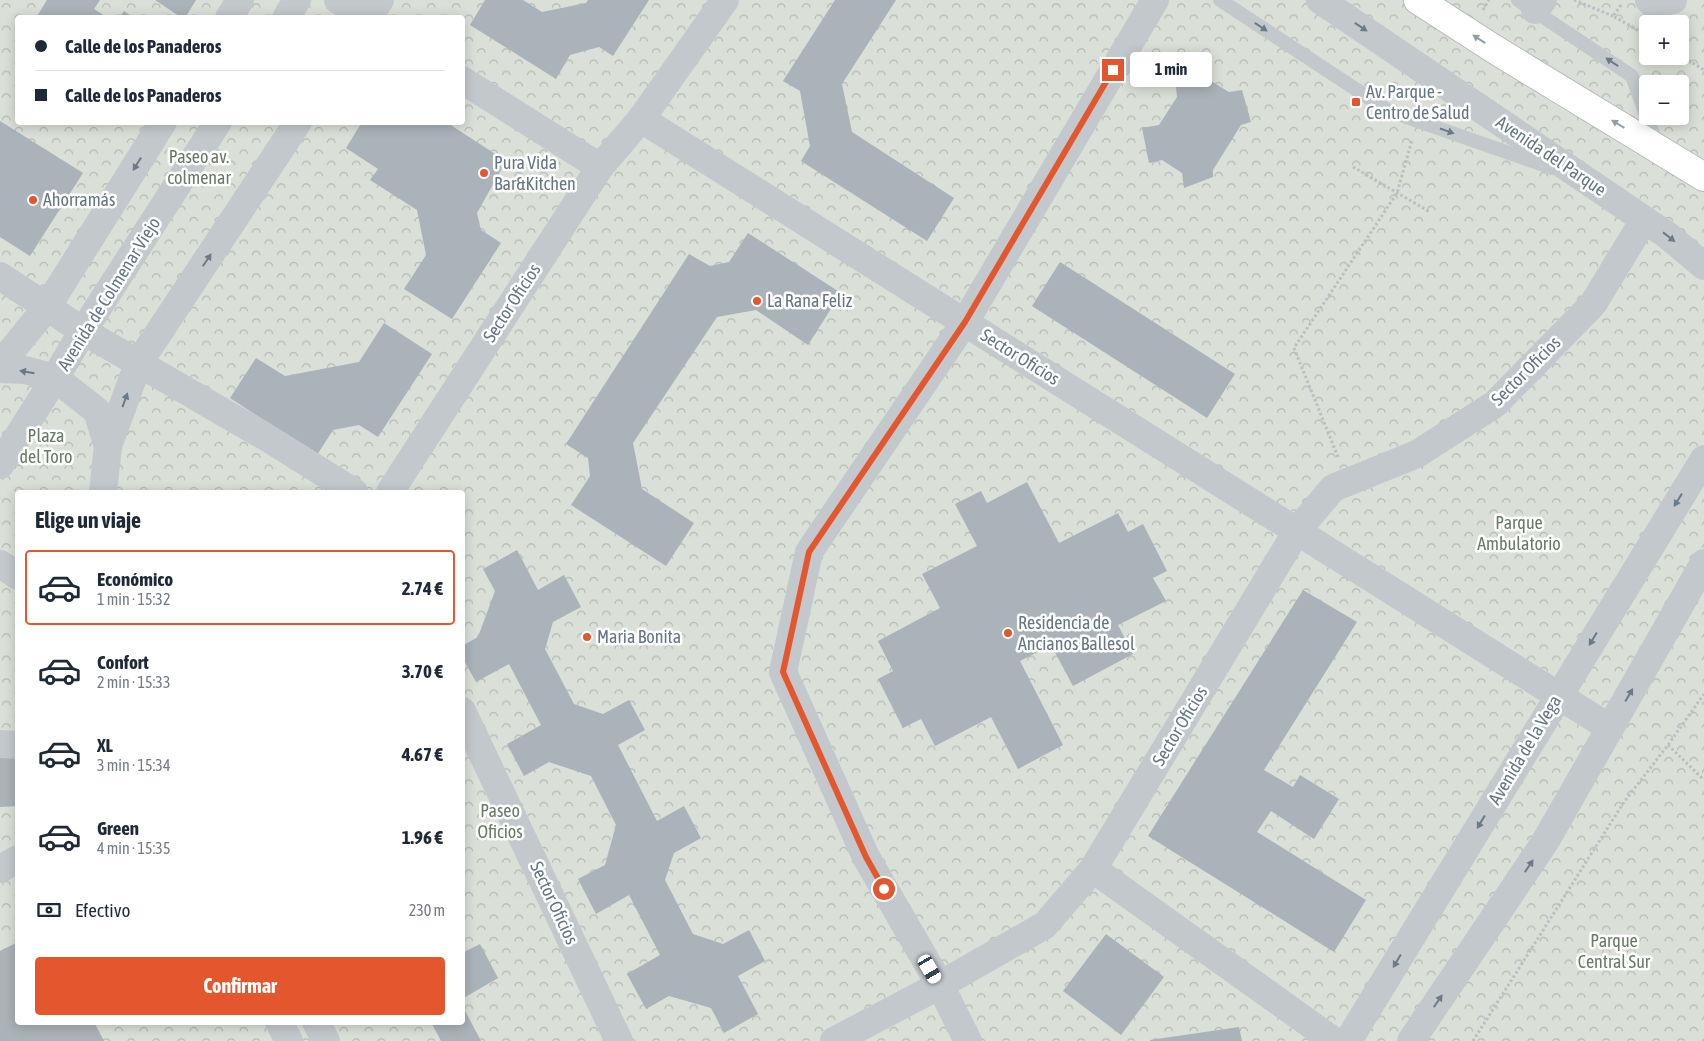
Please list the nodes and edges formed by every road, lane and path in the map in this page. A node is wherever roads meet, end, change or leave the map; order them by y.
1 (240, 0) edge
2 (297, 0) edge
3 (338, 0) edge
4 (380, 0) edge
5 (725, 0) edge
6 (1155, 0) edge
7 (1220, 0) edge
8 (1320, 0) edge
9 (1418, 0) edge
10 (1574, 0) edge
11 (1625, 0) edge
12 (1649, 0) edge
13 (1673, 0) edge
14 (1532, 3) edge
15 (231, 15) edge
16 (288, 15) edge
17 (360, 15) edge
18 (370, 15) edge
19 (1613, 16) junction
20 (1639, 31) edge
21 (1689, 61) edge
22 (1704, 70) edge
23 (465, 82) edge
24 (641, 119) junction
25 (1417, 121) junction
26 (161, 125) edge
27 (216, 125) edge
28 (296, 125) edge
29 (1658, 148) junction
30 (600, 167) junction
31 (1353, 167) dead end
32 (1704, 177) edge
33 (1586, 180) junction
34 (1397, 193) junction
35 (1430, 212) dead end
36 (1644, 220) junction
37 (1704, 266) edge
38 (0, 276) edge
39 (47, 307) junction
40 (965, 322) junction
41 (84, 331) junction
42 (138, 364) junction
43 (0, 365) edge
44 (0, 369) edge
45 (56, 378) junction
46 (108, 446) junction
47 (1704, 459) edge
48 (0, 465) edge
49 (1349, 482) junction
50 (103, 490) edge
51 (351, 490) edge
52 (391, 490) edge
53 (1297, 531) junction
54 (0, 556) edge
55 (15, 558) edge
56 (1704, 563) edge
57 (0, 564) edge
58 (15, 574) edge
59 (1704, 694) edge
60 (1559, 695) junction
61 (465, 717) edge
62 (1610, 728) junction
63 (0, 744) edge
64 (15, 745) edge
65 (1668, 745) junction
66 (1704, 780) edge
67 (15, 861) edge
68 (0, 869) edge
69 (1094, 869) junction
70 (940, 985) junction
71 (281, 1025) edge
72 (318, 1025) edge
73 (289, 1041) edge
74 (326, 1041) edge
75 (619, 1041) edge
76 (834, 1041) edge
77 (968, 1041) edge
78 (1334, 1041) edge
79 (1348, 1041) edge
80 (1411, 1041) edge
81 (1473, 1041) edge

1 - 15 street
2 - 16 street
3 - 17 street
4 - 18 street
5 - 24 street, Sector Oficios
6 - 40 street
7 -> 25 lane
8 -> 33 street, Avenida del Parque
29 -> 9 street
10 - 19 path
11 - 19 path
12 - 13 street
29 -> 14 lane
19 - 20 path
21 - 22 path
23 - 30 street
24 - 30 street, Sector Oficios
24 - 40 street, Sector Oficios
25 -> 33 lane
25 - 34 path
26 -> 39 street
27 - 41 street, Avenida de Colmenar Viejo
42 -> 28 street
29 - 32 street
30 - 52 street, Sector Oficios
31 - 34 path
33 - 36 street, Avenida del Parque
34 - 35 path
34 - 49 path
36 -> 37 street, Avenida del Parque
36 - 49 street, Sector Oficios
38 - 39 street
39 - 41 street
39 - 43 street
40 - 53 street, Sector Oficios
40 - 70 street
41 - 42 street
41 - 45 street, Avenida de Colmenar Viejo
46 -> 42 street
42 - 51 street
45 -> 44 street
45 - 46 street
45 - 48 street, Avenida de Colmenar Viejo
46 - 50 street
47 -> 60 street, Avenida de la Vega
49 - 53 street, Sector Oficios
53 - 60 street, Sector Oficios
53 - 69 street, Sector Oficios
54 - 55 street
62 -> 56 street
57 - 58 street
59 - 65 path
60 - 62 street, Sector Oficios
60 -> 79 street, Avenida de la Vega
61 - 75 street, Sector Oficios
80 -> 62 street
63 - 64 street
65 - 66 path
65 - 81 path
67 - 68 street
69 - 70 street, Sector Oficios
69 - 78 street
70 - 76 street, Sector Oficios
70 - 77 street
71 - 73 street
72 - 74 street

